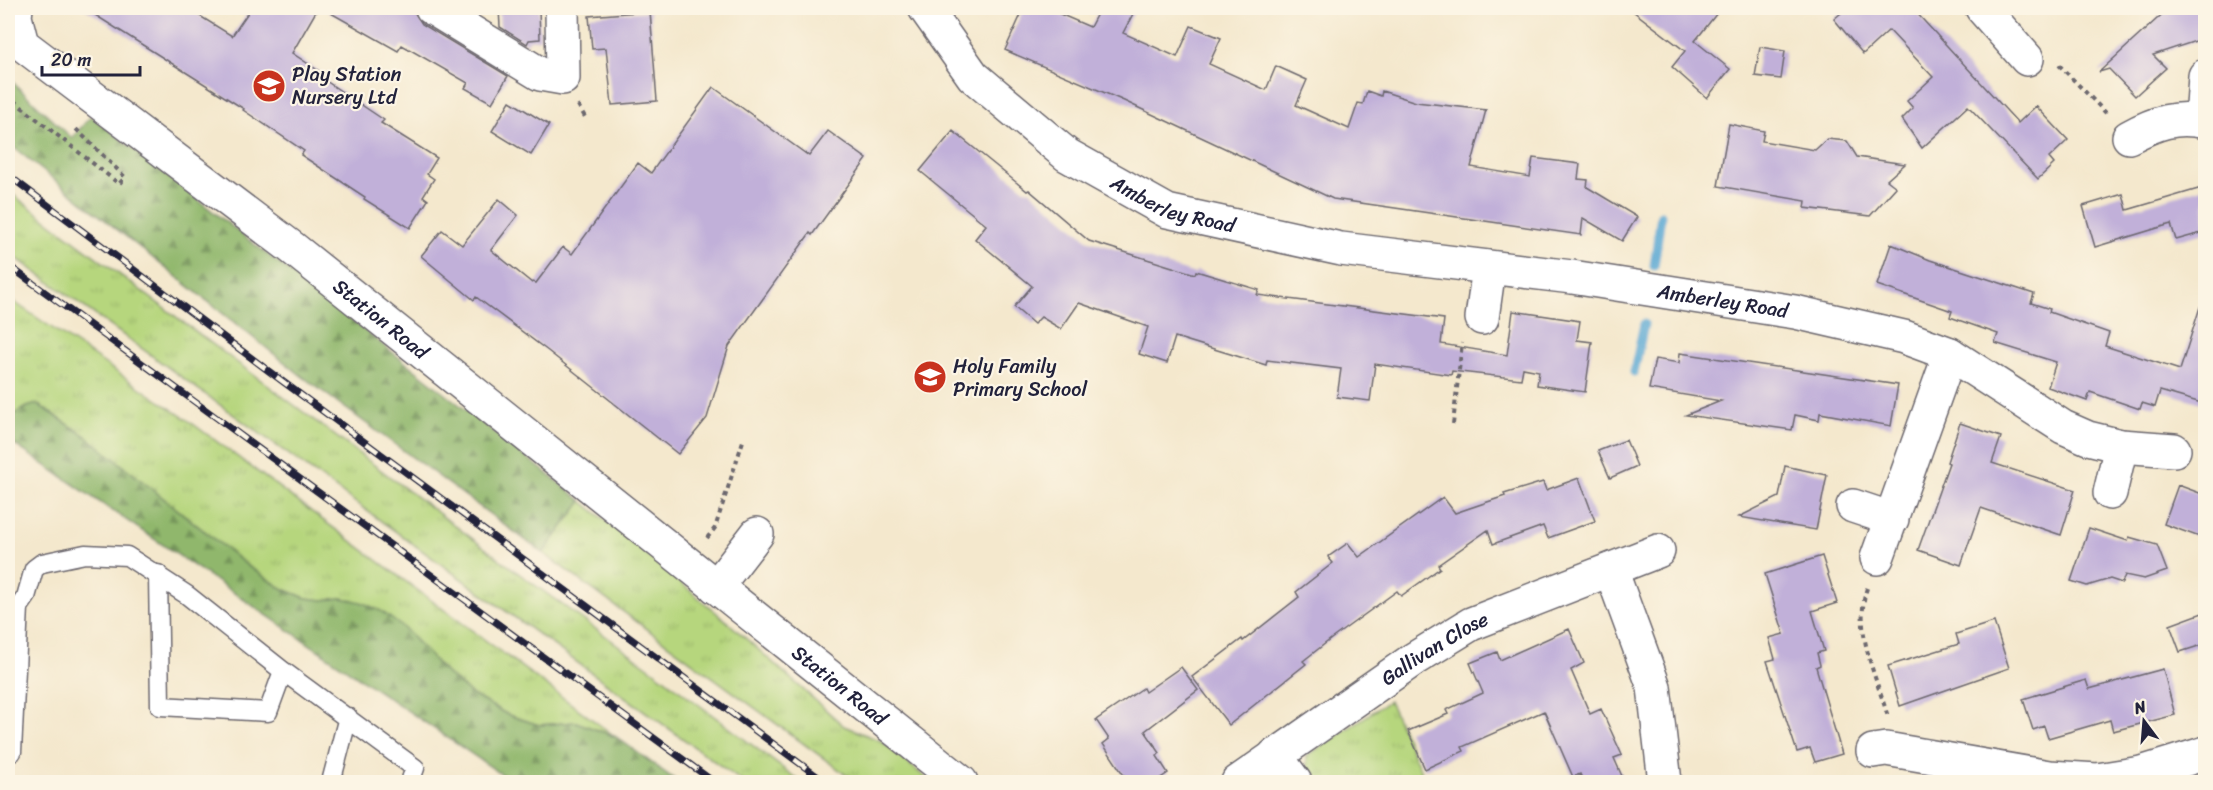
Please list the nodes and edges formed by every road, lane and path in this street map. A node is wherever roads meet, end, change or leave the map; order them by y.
1 (16, 8) edge
2 (432, 8) edge
3 (562, 8) edge
4 (925, 8) edge
5 (1982, 8) edge
6 (2027, 59) joint
7 (2205, 76) edge
8 (14, 101) dead end
9 (67, 121) dead end
10 (2204, 122) edge
11 (2129, 137) joint
12 (1489, 268) junction
13 (1482, 318) dead end
14 (1950, 354) junction
15 (743, 441) dead end
16 (2121, 446) junction
17 (2174, 450) dead end
18 (2109, 493) dead end
19 (1853, 506) dead end
20 (1892, 519) junction
21 (758, 534) dead end
22 (1658, 551) dead end
23 (1877, 558) joint
24 (1611, 570) junction
25 (158, 574) junction
26 (725, 576) junction
27 (13, 608) edge
28 (283, 671) junction
29 (348, 717) junction
30 (12, 752) dead end
31 (2205, 753) edge
32 (1275, 755) junction
33 (1903, 760) edge
34 (331, 783) edge
35 (410, 783) edge
36 (961, 783) edge
37 (1238, 783) edge
38 (1295, 783) edge
39 (1665, 783) edge

1 - 26 street, Station Road
2 - 3 street
4 - 12 street, Amberley Road
5 - 6 street
6 - 11 path
7 - 10 street
8 - 9 path
10 - 11 street
12 - 13 street
12 - 14 street, Amberley Road
14 - 16 street, Amberley Road
14 - 20 street
15 - 26 path
16 - 17 street, Amberley Road
16 - 18 street
19 - 20 street
20 - 23 street
21 - 26 street
22 - 24 street, Gallivan Close
23 - 33 path
24 - 32 street, Gallivan Close
24 - 39 street
25 - 27 lane
25 - 28 lane
25 - 28 lane
26 - 36 street, Station Road
27 - 30 lane
28 - 29 lane
29 - 34 lane
29 - 35 lane
31 - 33 street
32 - 37 street, Gallivan Close
32 - 38 street

